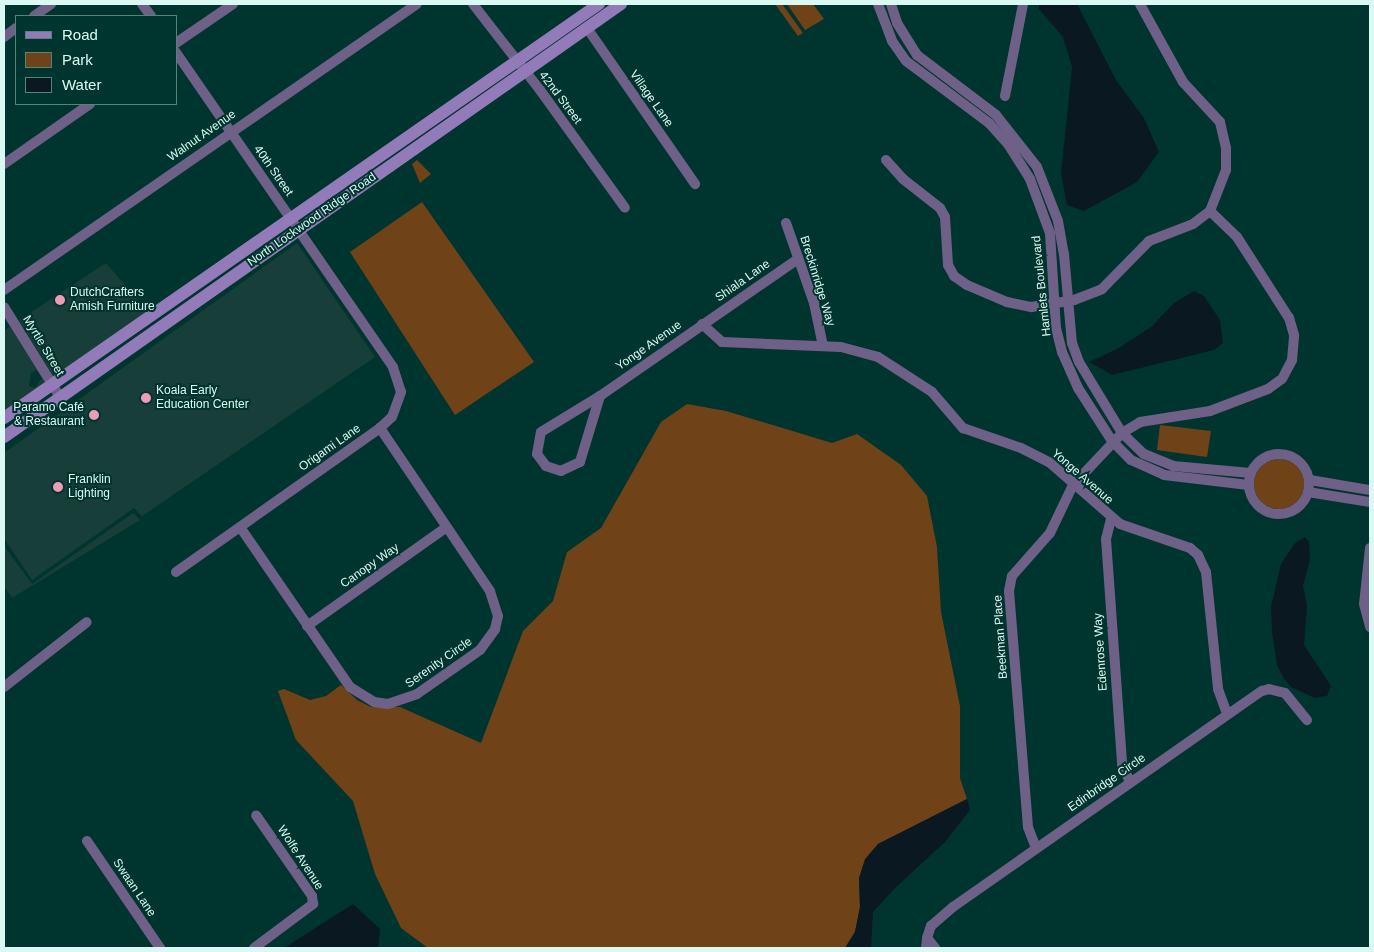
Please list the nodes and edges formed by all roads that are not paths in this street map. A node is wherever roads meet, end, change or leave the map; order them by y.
1 (52, 4) edge
2 (142, 4) edge
3 (233, 4) edge
4 (416, 4) edge
5 (473, 4) edge
6 (599, 4) edge
7 (621, 4) edge
8 (878, 4) edge
9 (891, 4) edge
10 (1022, 4) edge
11 (1140, 4) edge
12 (36, 15) edge
13 (150, 15) edge
14 (587, 28) junction
15 (15, 29) edge
16 (4, 37) edge
17 (178, 42) edge
18 (178, 55) edge
19 (521, 66) junction
20 (946, 76) junction
21 (938, 86) junction
22 (1005, 96) dead end
23 (89, 105) edge
24 (229, 132) junction
25 (886, 160) dead end
26 (4, 164) edge
27 (695, 184) dead end
28 (625, 208) dead end
29 (1210, 210) junction
30 (295, 224) junction
31 (786, 224) dead end
32 (798, 258) junction
33 (4, 290) edge
34 (1066, 300) junction
35 (350, 303) joint
36 (1054, 303) junction
37 (4, 308) edge
38 (702, 324) junction
39 (823, 346) junction
40 (52, 385) junction
41 (600, 396) junction
42 (60, 397) junction
43 (4, 418) edge
44 (380, 428) junction
45 (1122, 433) junction
46 (4, 437) edge
47 (1112, 441) junction
48 (1168, 464) junction
49 (1250, 473) junction
50 (1164, 475) junction
51 (1310, 480) junction
52 (1073, 485) junction
53 (1248, 485) junction
54 (1370, 490) edge
55 (1308, 492) junction
56 (1370, 502) edge
57 (1111, 519) junction
58 (240, 527) junction
59 (447, 527) junction
60 (1370, 548) edge
61 (176, 572) dead end
62 (87, 622) dead end
63 (307, 626) junction
64 (1370, 626) edge
65 (4, 687) edge
66 (1227, 714) junction
67 (1307, 720) dead end
68 (1130, 782) junction
69 (256, 815) dead end
70 (87, 841) dead end
71 (1036, 848) junction
72 (927, 943) edge
73 (160, 948) edge
74 (254, 948) edge
75 (935, 948) edge

1 - 12 street
2 - 13 street
3 - 17 street
4 - 24 street, Walnut Avenue
5 - 19 street, 42nd Street
6 - 19 main road, North Lockwood Ridge Road
7 - 14 main road, North Lockwood Ridge Road
8 - 21 street, Hamlets Boulevard
9 - 20 street, Hamlets Boulevard
10 - 22 street
11 - 29 street
14 - 19 main road, North Lockwood Ridge Road
14 - 27 street, Village Lane
15 - 16 street
18 - 24 street, 40th Street
19 - 28 street, 42nd Street
19 - 30 main road, North Lockwood Ridge Road
20 - 21 street
20 - 34 street, Hamlets Boulevard
21 - 36 street, Hamlets Boulevard
23 - 26 street
24 - 30 street, 40th Street
24 - 33 street, Walnut Avenue
25 - 36 street
29 - 34 street
29 - 45 street, Beekman Place
30 - 35 street, 40th Street
30 - 40 main road, North Lockwood Ridge Road
30 - 42 main road, North Lockwood Ridge Road
31 - 32 street, Breckinridge Way
32 - 38 street, Shiala Lane
32 - 39 street, Breckinridge Way
34 - 36 street
34 - 45 street, Hamlets Boulevard
35 - 44 street, Origami Lane
36 - 47 street, Hamlets Boulevard
37 - 40 street, Myrtle Street
38 - 39 street, Yonge Avenue
38 - 41 street, Yonge Avenue
39 - 52 street, Yonge Avenue
40 - 42 street, Myrtle Street
40 - 43 main road, North Lockwood Ridge Road
41 - 41 street, Yonge Avenue
42 - 46 main road, North Lockwood Ridge Road
44 - 58 street, Origami Lane
44 - 59 street, Serenity Circle
45 - 47 street, Beekman Place
45 - 48 street, Hamlets Boulevard
47 - 50 street, Hamlets Boulevard
47 - 52 street, Beekman Place
48 - 49 street, Hamlets Boulevard
48 - 50 street
49 - 51 street
49 - 53 street
50 - 53 street, Hamlets Boulevard
51 - 54 street
51 - 55 street
52 - 57 street, Yonge Avenue
52 - 71 street, Beekman Place
53 - 55 street
55 - 56 street
57 - 66 street, Yonge Avenue
57 - 68 street, Edenrose Way
58 - 61 street, Origami Lane
58 - 63 street, Serenity Circle
59 - 63 street, Canopy Way
59 - 63 street, Serenity Circle
60 - 64 street
62 - 65 street
66 - 67 street, Edinbridge Circle
66 - 68 street, Edinbridge Circle
68 - 71 street, Edinbridge Circle
69 - 74 street, Wolfe Avenue
70 - 73 street, Swaan Lane
71 - 72 street, Edinbridge Circle
72 - 75 street, Edinbridge Circle

